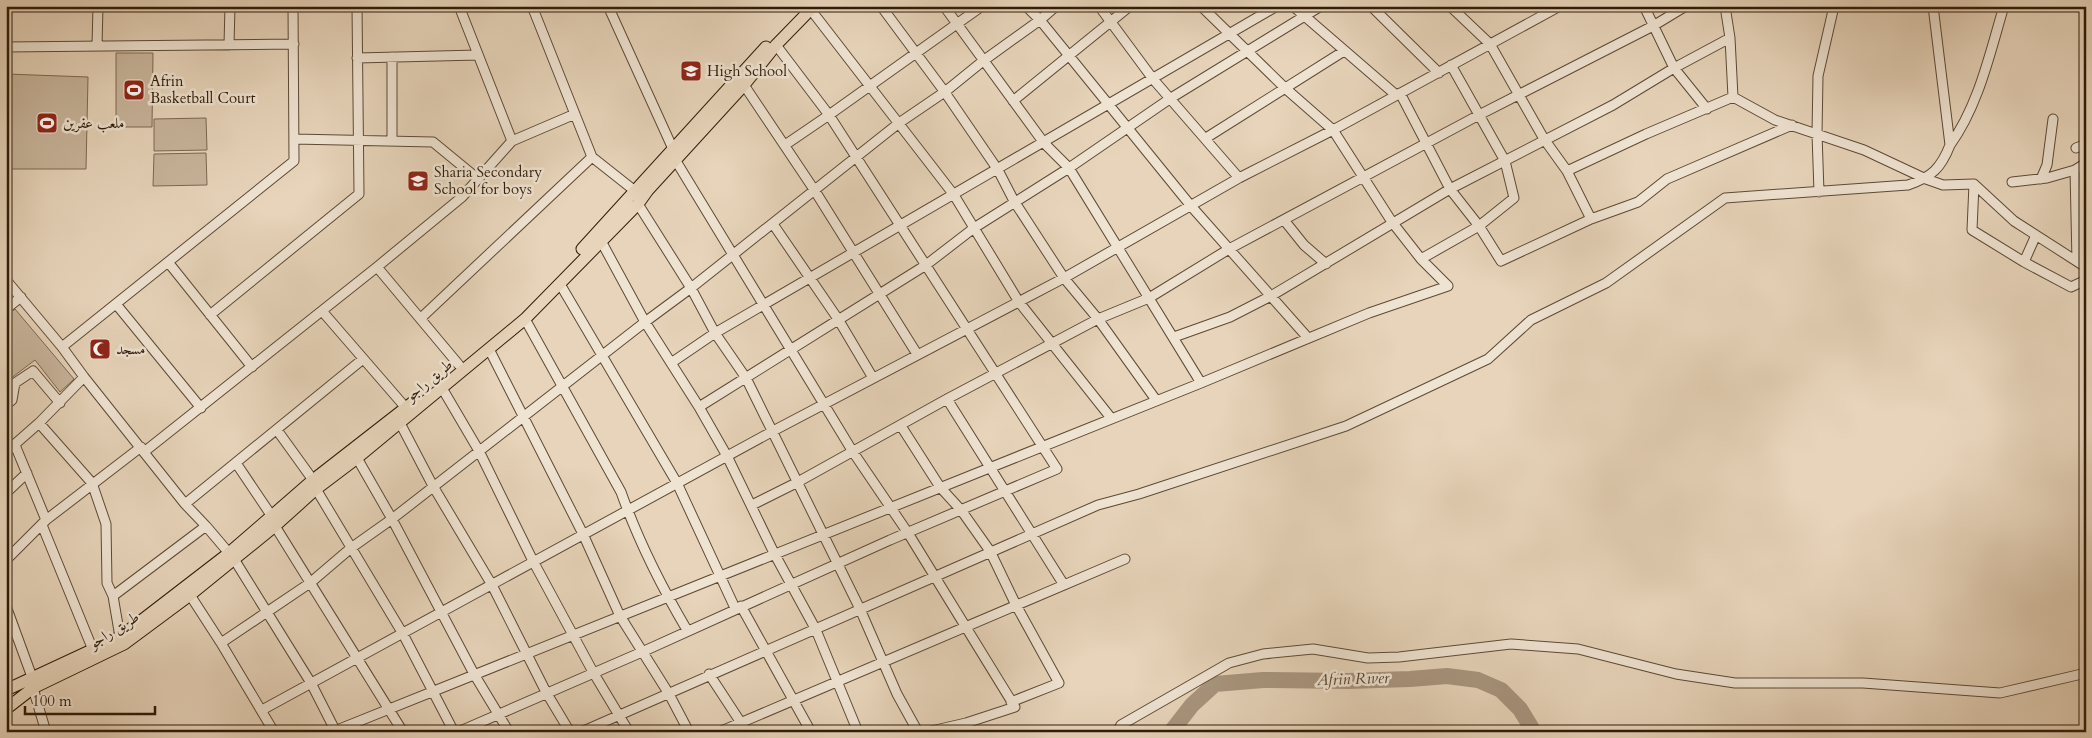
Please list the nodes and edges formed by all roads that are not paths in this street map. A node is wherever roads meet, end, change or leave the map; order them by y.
1 (98, 6) edge
2 (230, 6) edge
3 (293, 6) edge
4 (357, 6) edge
5 (459, 6) edge
6 (532, 6) edge
7 (608, 6) edge
8 (881, 6) edge
9 (944, 6) edge
10 (982, 6) edge
11 (1026, 6) edge
12 (1056, 6) edge
13 (1099, 6) edge
14 (1130, 6) edge
15 (1201, 6) edge
16 (1277, 6) edge
17 (1293, 6) edge
18 (1321, 6) edge
19 (1371, 6) edge
20 (1560, 6) edge
21 (1644, 6) edge
22 (1686, 6) edge
23 (1725, 6) edge
24 (1834, 6) edge
25 (1933, 6) edge
26 (2004, 6) edge
27 (809, 7) edge
28 (1454, 7) edge
29 (1304, 16) junction
30 (1040, 20) junction
31 (1110, 22) junction
32 (958, 23) junction
33 (1653, 26) junction
34 (1229, 34) junction
35 (1730, 38) junction
36 (294, 44) junction
37 (1490, 44) junction
38 (229, 45) junction
39 (776, 45) junction
40 (97, 46) junction
41 (6, 47) edge
42 (1344, 50) junction
43 (916, 52) junction
44 (1248, 52) junction
45 (478, 55) junction
46 (392, 57) junction
47 (1068, 57) junction
48 (357, 58) junction
49 (983, 61) junction
50 (1451, 65) junction
51 (1674, 68) junction
52 (1439, 73) junction
53 (1153, 79) junction
54 (744, 85) junction
55 (870, 85) junction
56 (1285, 88) junction
57 (944, 91) junction
58 (1398, 94) junction
59 (1519, 96) junction
60 (1733, 97) junction
61 (1171, 98) junction
62 (1013, 101) junction
63 (1109, 106) junction
64 (1707, 108) junction
65 (575, 114) junction
66 (1479, 115) junction
67 (830, 116) junction
68 (2053, 119) dead end
69 (899, 123) junction
70 (1792, 125) junction
71 (1127, 128) junction
72 (1333, 130) junction
73 (1817, 134) junction
74 (1206, 138) junction
75 (294, 139) junction
76 (1544, 139) junction
77 (358, 141) junction
78 (392, 141) junction
79 (512, 141) junction
80 (1044, 143) junction
81 (1427, 144) junction
82 (2086, 144) edge
83 (784, 145) junction
84 (1950, 145) junction
85 (2076, 148) dead end
86 (675, 155) junction
87 (592, 157) junction
88 (857, 158) junction
89 (1505, 161) junction
90 (2086, 163) edge
91 (1069, 168) junction
92 (998, 170) junction
93 (2075, 170) junction
94 (1567, 171) junction
95 (1239, 178) junction
96 (1364, 178) junction
97 (2041, 178) junction
98 (478, 179) junction
99 (1926, 179) junction
100 (2012, 182) dead end
101 (1974, 184) junction
102 (1450, 189) junction
103 (815, 190) junction
104 (634, 191) junction
105 (1819, 192) junction
106 (954, 196) junction
107 (1014, 201) junction
108 (638, 204) junction
109 (1191, 206) junction
110 (1590, 219) junction
111 (1284, 220) junction
112 (1392, 222) junction
113 (773, 224) junction
114 (901, 226) junction
115 (1479, 226) junction
116 (974, 228) junction
117 (2036, 235) junction
118 (601, 241) junction
119 (1117, 248) junction
120 (1229, 249) junction
121 (854, 253) junction
122 (733, 254) junction
123 (1421, 259) junction
124 (168, 262) junction
125 (2024, 262) junction
126 (2081, 263) edge
127 (1326, 264) junction
128 (926, 265) junction
129 (377, 267) junction
130 (812, 278) junction
131 (1064, 278) junction
132 (6, 280) edge
133 (2086, 280) edge
134 (560, 284) junction
135 (691, 288) junction
136 (881, 295) junction
137 (1271, 296) junction
138 (21, 297) junction
139 (1148, 298) junction
140 (1020, 302) junction
141 (116, 304) junction
142 (765, 305) junction
143 (6, 309) edge
144 (322, 311) junction
145 (210, 315) junction
146 (420, 318) junction
147 (838, 318) junction
148 (525, 319) junction
149 (1098, 319) junction
150 (645, 322) junction
151 (967, 329) junction
152 (715, 333) junction
153 (1174, 337) junction
154 (1308, 338) junction
155 (1052, 344) junction
156 (62, 347) junction
157 (489, 349) junction
158 (791, 350) junction
159 (917, 354) junction
160 (602, 355) junction
161 (363, 359) junction
162 (671, 363) junction
163 (459, 365) junction
164 (252, 367) junction
165 (996, 374) junction
166 (84, 377) junction
167 (746, 378) junction
168 (873, 378) junction
169 (1201, 383) junction
170 (563, 386) junction
171 (442, 388) junction
172 (947, 400) junction
173 (1156, 400) junction
174 (60, 402) junction
175 (825, 404) junction
176 (6, 405) edge
177 (699, 407) junction
178 (201, 408) junction
179 (406, 408) junction
180 (524, 416) junction
181 (1111, 418) junction
182 (400, 423) junction
183 (39, 424) junction
184 (902, 426) junction
185 (278, 430) junction
186 (773, 431) junction
187 (15, 445) junction
188 (1042, 445) junction
189 (143, 449) junction
190 (479, 451) junction
191 (6, 452) edge
192 (853, 452) junction
193 (728, 456) junction
194 (357, 458) junction
195 (236, 463) junction
196 (990, 467) junction
197 (27, 473) junction
198 (92, 483) junction
199 (677, 483) junction
200 (796, 483) junction
201 (314, 485) junction
202 (432, 486) junction
203 (940, 487) junction
204 (1005, 491) junction
205 (6, 493) edge
206 (186, 504) junction
207 (752, 505) junction
208 (890, 507) junction
209 (962, 510) junction
210 (628, 511) junction
211 (392, 519) junction
212 (273, 521) junction
213 (44, 522) junction
214 (206, 526) junction
215 (908, 533) junction
216 (583, 534) junction
217 (1032, 534) junction
218 (824, 535) junction
219 (351, 548) junction
220 (990, 551) junction
221 (774, 553) junction
222 (231, 556) junction
223 (1124, 559) dead end
224 (6, 560) edge
225 (533, 561) junction
226 (837, 564) junction
227 (719, 576) junction
228 (933, 577) junction
229 (310, 583) junction
230 (492, 585) junction
231 (791, 585) junction
232 (1064, 585) junction
233 (190, 595) junction
234 (113, 596) junction
235 (667, 597) junction
236 (1016, 605) junction
237 (6, 606) edge
238 (738, 607) junction
239 (860, 609) junction
240 (442, 612) junction
241 (267, 613) junction
242 (620, 616) junction
243 (965, 627) junction
244 (687, 630) junction
245 (816, 630) junction
246 (403, 634) junction
247 (573, 634) junction
248 (122, 640) junction
249 (221, 643) junction
250 (93, 650) junction
251 (642, 652) junction
252 (766, 652) junction
253 (526, 653) junction
254 (357, 659) junction
255 (884, 662) junction
256 (593, 672) junction
257 (2086, 672) edge
258 (474, 674) junction
259 (709, 674) junction
260 (837, 681) junction
261 (32, 682) junction
262 (311, 683) junction
263 (6, 690) edge
264 (432, 692) junction
265 (546, 692) junction
266 (669, 694) junction
267 (792, 700) junction
268 (1012, 702) junction
269 (6, 709) edge
270 (388, 709) junction
271 (262, 710) junction
272 (497, 713) junction
273 (619, 715) junction
274 (742, 722) junction
275 (335, 731) edge
276 (46, 732) edge
277 (274, 732) edge
278 (402, 732) edge
279 (454, 732) edge
280 (458, 732) edge
281 (509, 732) edge
282 (570, 732) edge
283 (581, 732) edge
284 (629, 732) edge
285 (689, 732) edge
286 (719, 732) edge
287 (747, 732) edge
288 (810, 732) edge
289 (858, 732) edge
290 (918, 732) edge
291 (927, 732) edge
292 (1116, 732) edge

1 - 40 street
2 - 38 street
3 - 36 street
4 - 48 street
5 - 45 street
6 - 65 street
7 - 86 street
8 - 43 street
9 - 32 street
10 - 32 street
11 - 30 street
12 - 30 street
13 - 31 street
14 - 31 street
15 - 34 street
16 - 34 street
17 - 29 street
18 - 29 street
19 - 52 street
20 - 37 street
21 - 33 street
22 - 33 street
23 - 35 street
24 - 73 street
25 - 84 street
26 - 84 street
27 - 39 main road, طريق راجو
27 - 55 street
27 - 86 main road, طريق راجو
28 - 37 street
29 - 42 street
29 - 44 street
30 - 47 street
30 - 49 street
31 - 47 street
31 - 53 street
32 - 43 street
32 - 49 street
33 - 51 street
33 - 59 street
34 - 44 street
34 - 53 street
35 - 51 street
35 - 60 street
36 - 38 street
36 - 75 street
37 - 50 street
37 - 59 street
38 - 40 street
39 - 54 main road, طريق راجو
39 - 67 street
40 - 41 street
42 - 56 street
42 - 58 street
43 - 55 street
43 - 57 street
44 - 56 street
44 - 61 street
45 - 46 street
45 - 79 street
46 - 48 street
46 - 78 street
47 - 62 street
47 - 63 street
48 - 77 street
49 - 57 street
49 - 62 street
50 - 52 street
50 - 66 street
51 - 64 street
51 - 76 street
52 - 58 street
53 - 61 street
53 - 63 street
54 - 83 street
54 - 86 main road, طريق راجو
55 - 67 street
55 - 69 street
56 - 72 street
56 - 74 street
57 - 69 street
57 - 92 street
58 - 72 street
58 - 81 street
59 - 66 street
59 - 76 street
60 - 64 street
60 - 70 street
61 - 71 street
61 - 74 street
62 - 80 street
63 - 71 street
63 - 80 street
64 - 94 street
65 - 79 street
65 - 87 street
66 - 81 street
66 - 89 street
67 - 83 street
67 - 88 street
68 - 97 street
69 - 88 street
69 - 106 street
70 - 73 street
70 - 110 street
71 - 91 street
71 - 109 street
72 - 95 street
72 - 96 street
73 - 99 street
73 - 105 street
74 - 95 street
75 - 77 street
75 - 124 street
76 - 89 street
76 - 94 street
77 - 78 street
77 - 145 street
78 - 98 street
79 - 98 street
80 - 91 street
80 - 92 street
81 - 96 street
81 - 102 street
82 - 85 street
83 - 103 street
84 - 99 street
86 - 104 main road, طريق راجو
86 - 108 main road, طريق راجو
86 - 122 street
87 - 104 street
87 - 146 street
88 - 103 street
88 - 114 street
89 - 102 street
89 - 115 street
90 - 93 street
91 - 107 street
91 - 119 street
92 - 106 street
92 - 107 street
93 - 97 street
93 - 126 street
94 - 110 street
95 - 109 street
96 - 111 street
96 - 112 street
97 - 100 street
98 - 129 street
99 - 101 street
99 - 105 street
101 - 117 street
101 - 125 street
102 - 112 street
102 - 115 street
103 - 113 street
103 - 121 street
104 - 163 main road, طريق راجو
105 - 217 street
106 - 114 street
106 - 116 street
107 - 116 street
107 - 131 street
108 - 118 main road, طريق راجو
108 - 135 street
109 - 119 street
109 - 120 street
110 - 115 street
111 - 120 street
111 - 127 street
112 - 123 street
112 - 127 street
113 - 122 street
113 - 130 street
114 - 121 street
114 - 128 street
115 - 123 street
116 - 128 street
116 - 140 street
117 - 125 street
117 - 126 street
118 - 134 main road, طريق راجو
118 - 150 street
119 - 131 street
119 - 139 street
120 - 137 street
120 - 139 street
121 - 130 street
121 - 136 street
122 - 135 street
122 - 142 street
123 - 154 street
124 - 141 street
124 - 145 street
125 - 133 street
127 - 137 street
128 - 136 street
128 - 151 street
129 - 144 street
129 - 146 street
130 - 142 street
130 - 147 street
131 - 140 street
131 - 149 street
132 - 138 street
134 - 148 main road, طريق راجو
134 - 160 street
135 - 150 street
135 - 152 street
136 - 147 street
136 - 159 street
137 - 153 street
137 - 154 street
138 - 143 street
138 - 156 street
139 - 149 street
139 - 153 street
140 - 151 street
140 - 155 street
141 - 156 street
141 - 178 street
142 - 152 street
142 - 158 street
144 - 161 street
144 - 164 street
145 - 164 street
146 - 163 street
147 - 158 street
147 - 168 street
148 - 157 main road, طريق راجو
148 - 170 street
149 - 155 street
149 - 173 street
150 - 160 street
150 - 162 street
151 - 159 street
151 - 165 street
152 - 162 street
152 - 167 street
153 - 169 street
154 - 169 street
155 - 165 street
155 - 181 street
156 - 166 street
157 - 171 main road, طريق راجو
157 - 180 street
158 - 167 street
158 - 175 street
159 - 168 street
160 - 170 street
160 - 199 street
161 - 179 street
161 - 185 street
162 - 177 street
163 - 179 main road, طريق راجو
164 - 178 street
165 - 172 street
165 - 188 street
166 - 174 street
166 - 189 street
167 - 177 street
167 - 186 street
168 - 175 street
169 - 173 street
170 - 180 street
170 - 210 street
171 - 182 main road, طريق راجو
171 - 190 street
172 - 184 street
172 - 196 street
173 - 181 street
174 - 176 street
174 - 183 street
175 - 186 street
175 - 192 street
177 - 193 street
178 - 189 street
179 - 201 main road, طريق راجو
180 - 190 street
180 - 216 street
181 - 188 street
182 - 194 main road, طريق راجو
182 - 202 street
183 - 187 street
183 - 198 street
184 - 192 street
184 - 203 street
185 - 195 street
185 - 201 street
186 - 193 street
186 - 200 street
187 - 191 street
187 - 197 street
188 - 196 street
188 - 204 street
189 - 198 street
189 - 206 street
190 - 202 street
190 - 225 street
192 - 200 street
192 - 208 street
193 - 199 street
193 - 207 street
194 - 201 main road, طريق راجو
194 - 211 street
195 - 206 street
195 - 212 street
196 - 203 street
196 - 204 street
197 - 205 street
197 - 213 street
198 - 213 street
198 - 234 street
199 - 210 street
199 - 227 street
200 - 207 street
200 - 218 street
201 - 212 main road, طريق راجو
201 - 219 street
202 - 211 street
202 - 230 street
203 - 208 street
203 - 209 street
204 - 209 street
204 - 217 street
206 - 214 street
207 - 221 street
208 - 215 street
208 - 218 street
209 - 215 street
209 - 220 street
210 - 216 street
210 - 235 street
211 - 219 street
211 - 240 street
212 - 222 main road, طريق راجو
212 - 229 street
213 - 224 street
213 - 250 street
214 - 222 street
214 - 234 street
215 - 226 street
215 - 228 street
216 - 225 street
216 - 242 street
217 - 220 street
217 - 232 street
218 - 221 street
218 - 226 street
219 - 229 street
219 - 246 street
220 - 228 street
220 - 236 street
221 - 227 street
221 - 231 street
222 - 233 main road, طريق راجو
222 - 241 street
222 - 248 main road, طريق راجو
223 - 232 street
225 - 230 street
225 - 247 street
226 - 231 street
226 - 239 street
227 - 235 street
227 - 238 street
228 - 239 street
228 - 243 street
229 - 241 street
229 - 254 street
230 - 240 street
230 - 253 street
231 - 238 street
231 - 245 street
232 - 236 street
233 - 248 main road, طريق راجو
233 - 249 street
234 - 248 street
235 - 242 street
235 - 244 street
236 - 243 street
236 - 268 street
237 - 261 street
238 - 244 street
238 - 252 street
239 - 245 street
239 - 255 street
240 - 246 street
240 - 258 street
241 - 249 street
241 - 262 street
242 - 247 street
242 - 251 street
243 - 255 street
243 - 268 street
244 - 251 street
245 - 252 street
245 - 260 street
246 - 254 street
246 - 264 street
247 - 253 street
247 - 256 street
248 - 250 main road, طريق راجو
248 - 261 main road, طريق راجو
249 - 271 street
250 - 261 main road, طريق راجو
251 - 256 street
251 - 266 street
252 - 259 street
252 - 267 street
253 - 258 street
253 - 265 street
254 - 262 street
254 - 270 street
255 - 260 street
255 - 290 street
256 - 265 street
256 - 273 street
257 - 292 street
258 - 264 street
258 - 272 street
259 - 266 street
259 - 274 street
260 - 267 street
260 - 289 street
261 - 263 main road, طريق راجو
261 - 269 main road, طريق راجو
261 - 276 street
262 - 271 street
262 - 275 street
264 - 270 street
264 - 279 street
265 - 272 street
265 - 282 street
266 - 273 street
266 - 285 street
267 - 274 street
267 - 288 street
268 - 291 street
270 - 275 street
270 - 278 street
271 - 277 street
272 - 280 street
272 - 281 street
273 - 283 street
273 - 284 street
274 - 286 street
274 - 287 street

